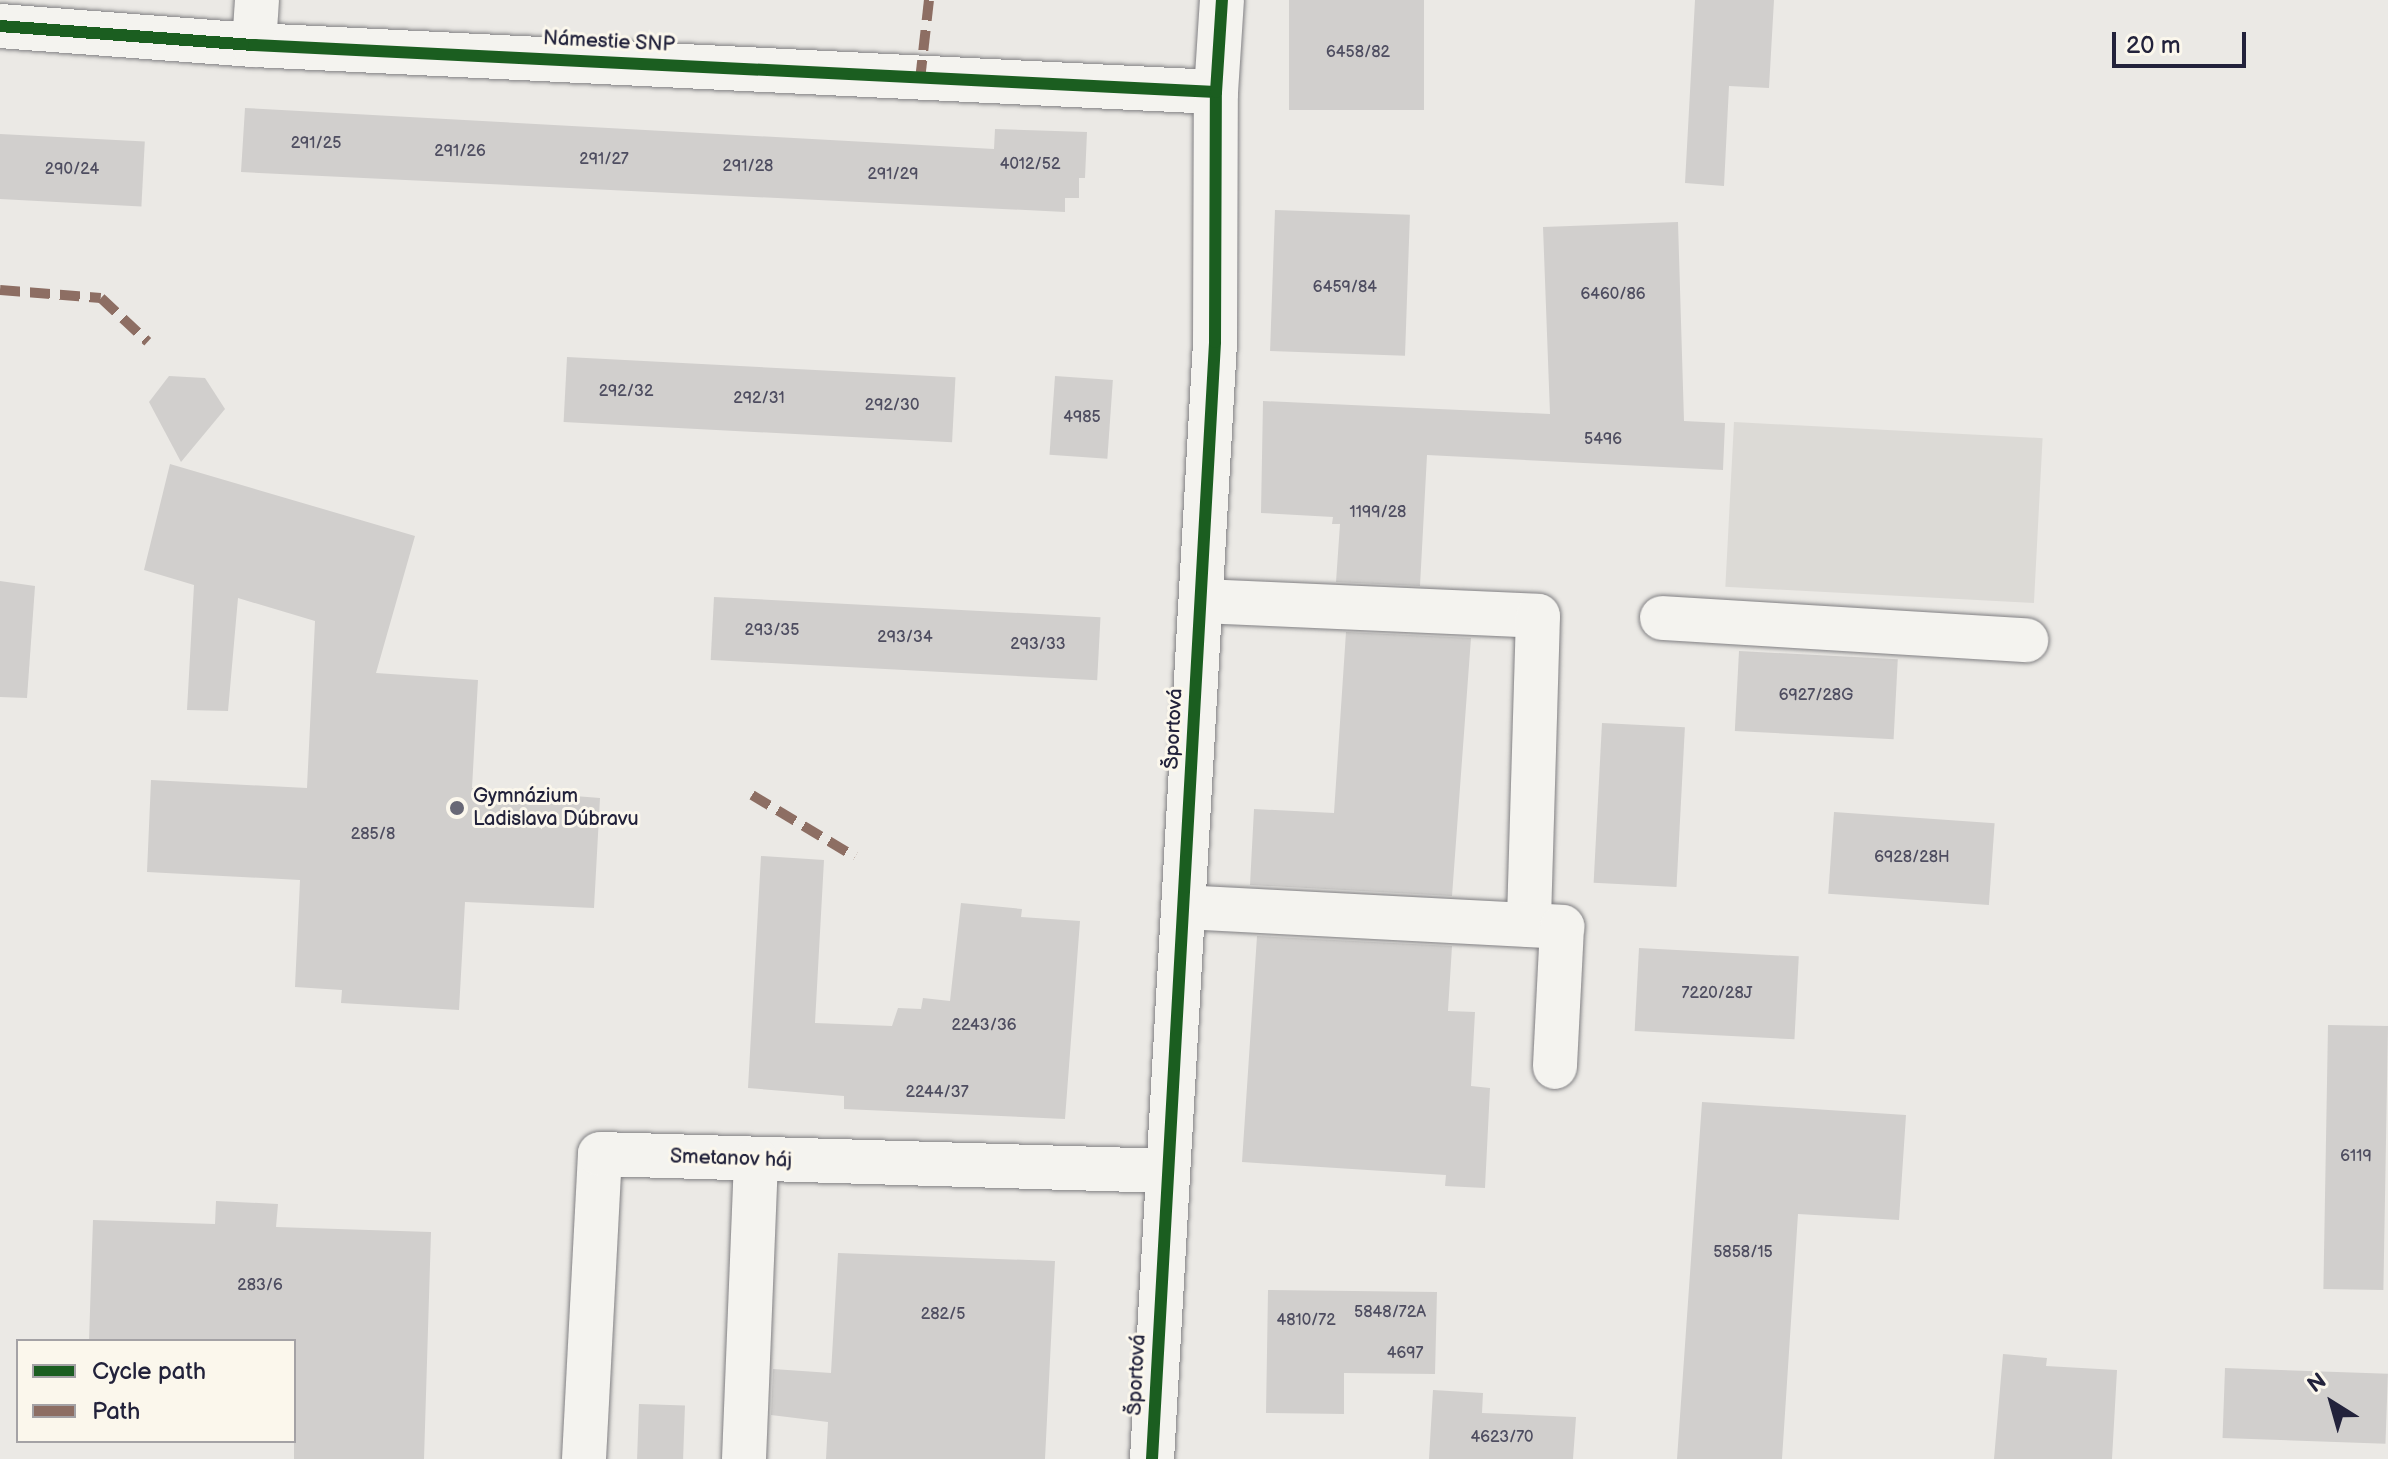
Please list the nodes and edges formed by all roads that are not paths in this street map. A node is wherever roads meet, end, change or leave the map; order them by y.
1 (257, 0) edge
2 (1222, 0) edge
3 (0, 26) edge
4 (254, 45) junction
5 (1216, 92) junction
6 (1201, 601) junction
7 (1662, 618) dead end
8 (2026, 640) dead end
9 (1183, 907) junction
10 (1529, 925) junction
11 (1555, 1067) dead end
12 (756, 1160) junction
13 (1168, 1171) junction
14 (584, 1459) edge
15 (744, 1459) edge
16 (1152, 1459) edge

1 - 4 street
2 - 5 street, Športová
3 - 4 street, Námestie SNP
4 - 5 street, Námestie SNP
5 - 6 street, Športová
6 - 9 street, Športová
6 - 10 street
7 - 8 street
9 - 10 street
9 - 13 street, Športová
10 - 11 street
12 - 13 street, Smetanov háj
12 - 14 street, Smetanov háj
12 - 15 street
13 - 16 street, Športová

